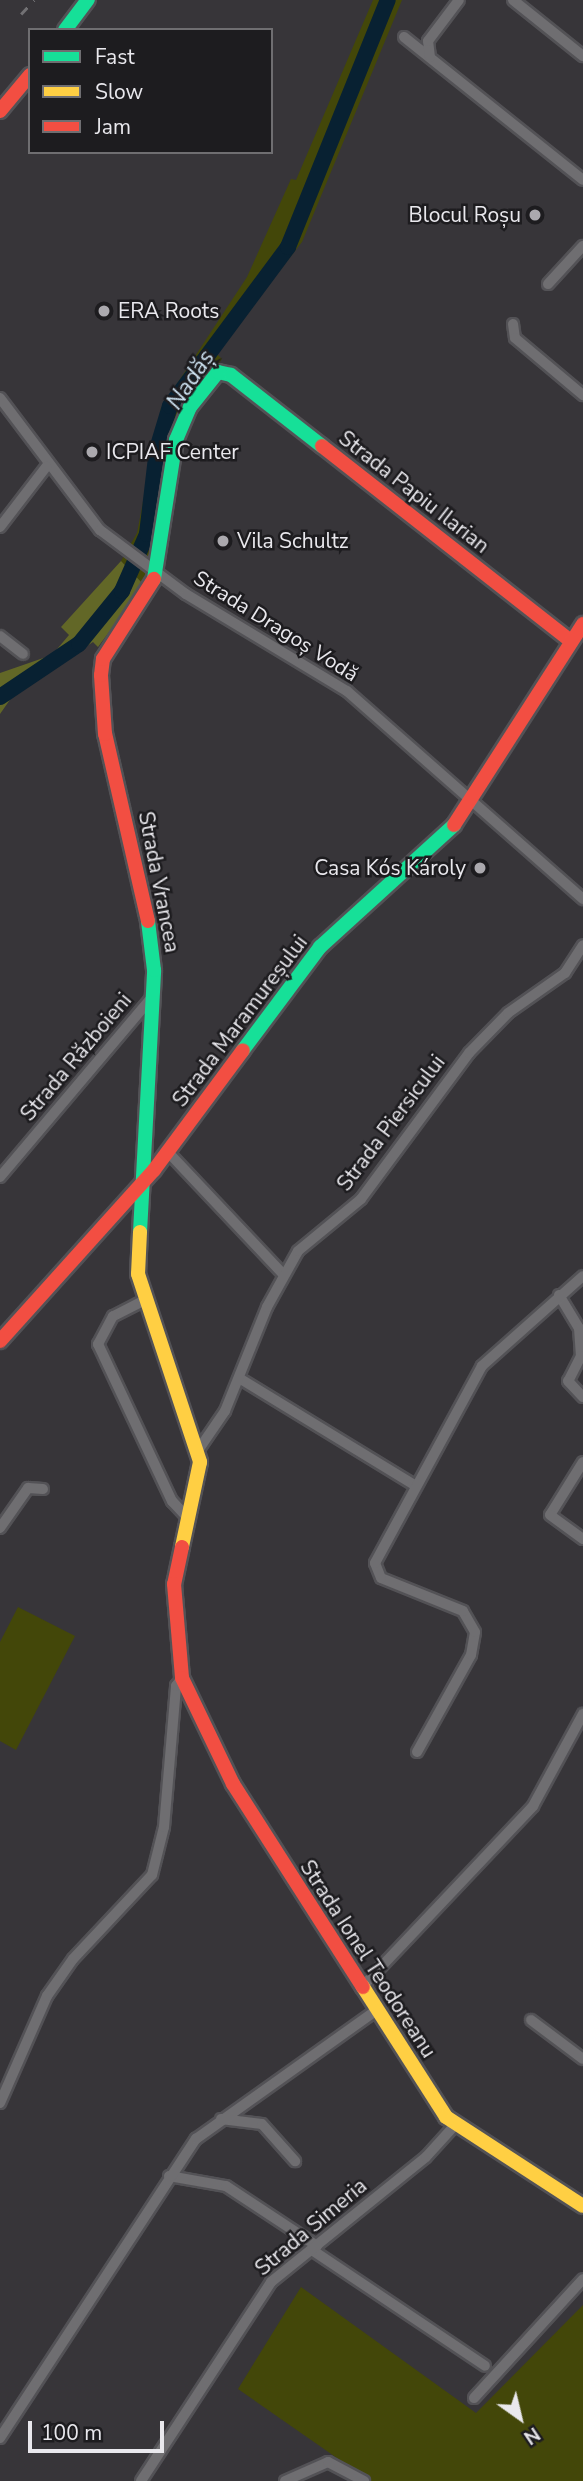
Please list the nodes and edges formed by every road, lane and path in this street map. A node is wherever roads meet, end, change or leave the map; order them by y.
1 (88, 0) edge
2 (459, 0) edge
3 (513, 0) edge
4 (67, 28) edge
5 (404, 37) dead end
6 (583, 56) edge
7 (430, 57) junction
8 (28, 77) edge
9 (0, 111) edge
10 (583, 180) edge
11 (583, 246) edge
12 (548, 284) dead end
13 (513, 324) dead end
14 (231, 376) joint
15 (583, 395) edge
16 (0, 398) edge
17 (46, 467) junction
18 (0, 527) edge
19 (154, 572) junction
20 (583, 624) edge
21 (0, 636) edge
22 (571, 641) junction
23 (23, 654) dead end
24 (469, 805) junction
25 (583, 898) edge
26 (583, 945) edge
27 (155, 994) junction
28 (168, 1152) junction
29 (146, 1172) junction
30 (0, 1177) edge
31 (135, 1192) junction
32 (284, 1275) junction
33 (583, 1276) edge
34 (559, 1295) junction
35 (145, 1300) junction
36 (0, 1341) edge
37 (239, 1378) junction
38 (583, 1397) edge
39 (197, 1452) junction
40 (583, 1462) edge
41 (414, 1485) junction
42 (43, 1489) dead end
43 (189, 1519) junction
44 (0, 1528) edge
45 (583, 1539) edge
46 (182, 1678) junction
47 (583, 1714) edge
48 (417, 1752) dead end
49 (362, 1987) junction
50 (377, 2010) junction
51 (531, 2020) dead end
52 (583, 2059) edge
53 (0, 2103) edge
54 (221, 2119) junction
55 (456, 2124) junction
56 (295, 2161) dead end
57 (169, 2176) junction
58 (583, 2206) edge
59 (315, 2248) junction
60 (583, 2279) edge
61 (485, 2366) dead end
62 (474, 2398) dead end
63 (0, 2438) edge
64 (141, 2481) edge
65 (285, 2481) edge
66 (364, 2481) edge

1 - 4 street
2 - 7 street
3 - 6 street
5 - 7 street
7 - 10 street
8 - 9 street
11 - 12 street
13 - 15 street
14 - 19 street, Strada Vrancea
14 - 22 street, Strada Papiu Ilarian
16 - 17 street, Strada Dragoș Vodă
17 - 18 street
17 - 19 street, Strada Dragoș Vodă
19 - 24 street, Strada Dragoș Vodă
19 - 27 street, Strada Vrancea
20 - 22 street, Strada Maramureșului
21 - 23 street
22 - 24 street, Strada Maramureșului
24 - 25 street, Strada Dragoș Vodă
24 - 28 street, Strada Maramureșului
26 - 32 street, Strada Piersicului
27 - 29 street, Strada Vrancea
27 - 30 street, Strada Războieni
28 - 29 street, Strada Maramureșului
28 - 32 street
29 - 31 street, Strada Maramureșului
31 - 35 street
31 - 36 street, Strada Maramureșului
32 - 37 street, Strada Piersicului
33 - 34 street
34 - 38 street
34 - 41 street
35 - 39 street
35 - 43 street
37 - 39 street, Strada Piersicului
37 - 41 street
39 - 43 street
40 - 45 street
41 - 48 street
42 - 44 street
43 - 46 street
46 - 49 street, Strada Ionel Teodoreanu
46 - 53 street
47 - 49 street
49 - 50 street, Strada Ionel Teodoreanu
50 - 54 street
50 - 55 street, Strada Ionel Teodoreanu
51 - 52 street
54 - 56 street
54 - 57 street
55 - 58 street, Strada Ionel Teodoreanu
55 - 59 street, Strada Simeria
57 - 59 street
57 - 63 street
59 - 61 street
59 - 64 street, Strada Simeria
60 - 62 street
65 - 66 street

